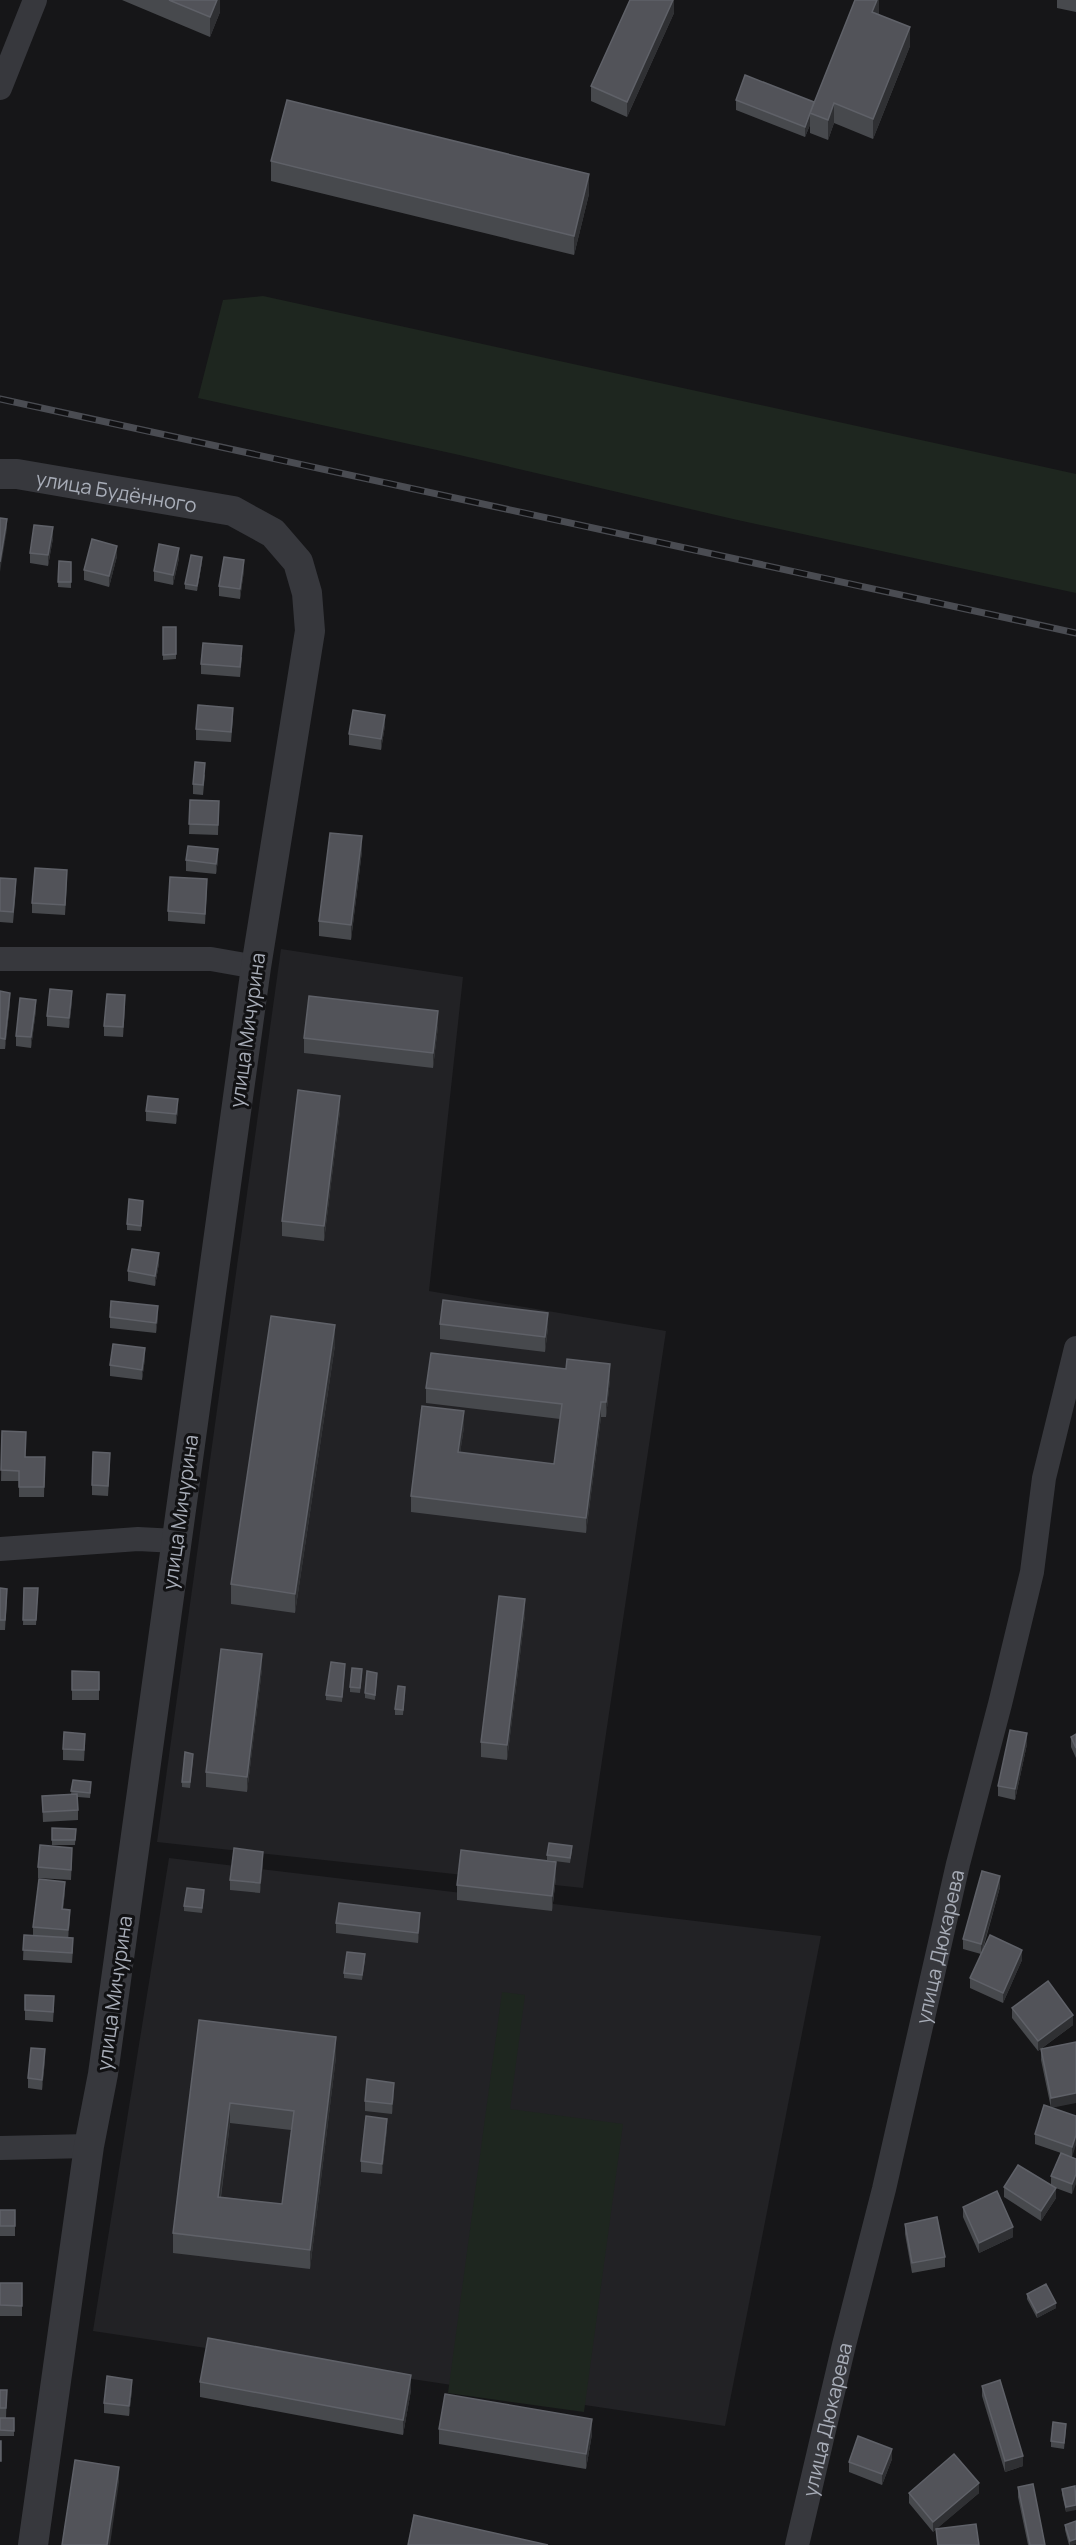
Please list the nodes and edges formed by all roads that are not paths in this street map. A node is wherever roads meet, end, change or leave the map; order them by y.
1 (35, 0) edge
2 (0, 88) edge
3 (0, 474) edge
4 (233, 511) joint
5 (0, 959) edge
6 (256, 967) junction
7 (1076, 1348) edge
8 (176, 1541) junction
9 (0, 1549) edge
10 (89, 2146) junction
11 (0, 2148) edge
12 (33, 2545) edge
13 (797, 2545) edge

1 - 2 street
3 - 4 street, улица Будённого
4 - 6 street, улица Мичурина
5 - 6 street
6 - 8 street, улица Мичурина
7 - 13 street, улица Дюкарева
8 - 9 street
8 - 10 street, улица Мичурина
10 - 11 street
10 - 12 street, улица Мичурина

